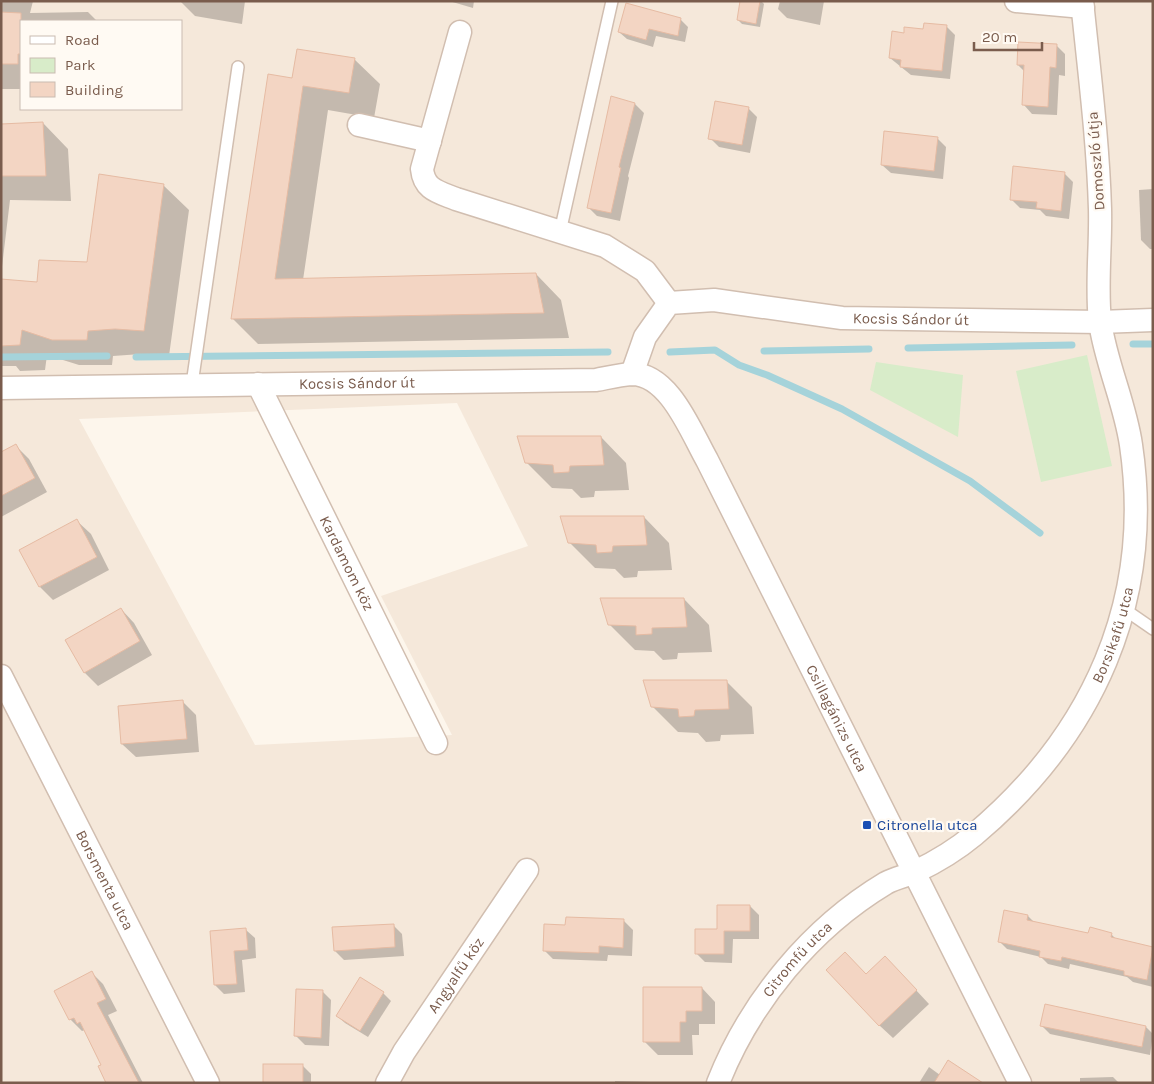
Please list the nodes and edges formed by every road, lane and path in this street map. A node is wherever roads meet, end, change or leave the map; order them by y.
1 (612, 1) edge
2 (1016, 1) edge
3 (1082, 4) edge
4 (460, 32) dead end
5 (238, 67) dead end
6 (359, 124) dead end
7 (430, 141) junction
8 (560, 232) junction
9 (669, 303) junction
10 (1153, 320) edge
11 (1100, 322) junction
12 (632, 374) junction
13 (193, 377) junction
14 (258, 384) junction
15 (1, 388) edge
16 (1124, 609) junction
17 (1153, 628) edge
18 (1, 676) edge
19 (436, 743) dead end
20 (528, 870) dead end
21 (913, 873) junction
22 (208, 1083) edge
23 (388, 1083) edge
24 (718, 1083) edge
25 (1020, 1083) edge

1 - 8 lane
2 - 3 street
3 - 11 street, Domoszló útja
4 - 7 street
5 - 13 lane
6 - 7 street
7 - 8 street
8 - 9 street
9 - 11 street, Kocsis Sándor út
9 - 12 street
10 - 11 street, Kocsis Sándor út
11 - 16 street, Borsikafű utca
12 - 14 street, Kocsis Sándor út
12 - 21 street, Csillagánizs utca
13 - 14 street, Kocsis Sándor út
13 - 15 street, Kocsis Sándor út
14 - 19 street, Kardamom köz
16 - 17 lane
16 - 21 street, Borsikafű utca
18 - 22 street, Borsmenta utca
20 - 23 street, Angyalfű köz
21 - 24 street, Citromfű utca
21 - 25 street, Csillagánizs utca

